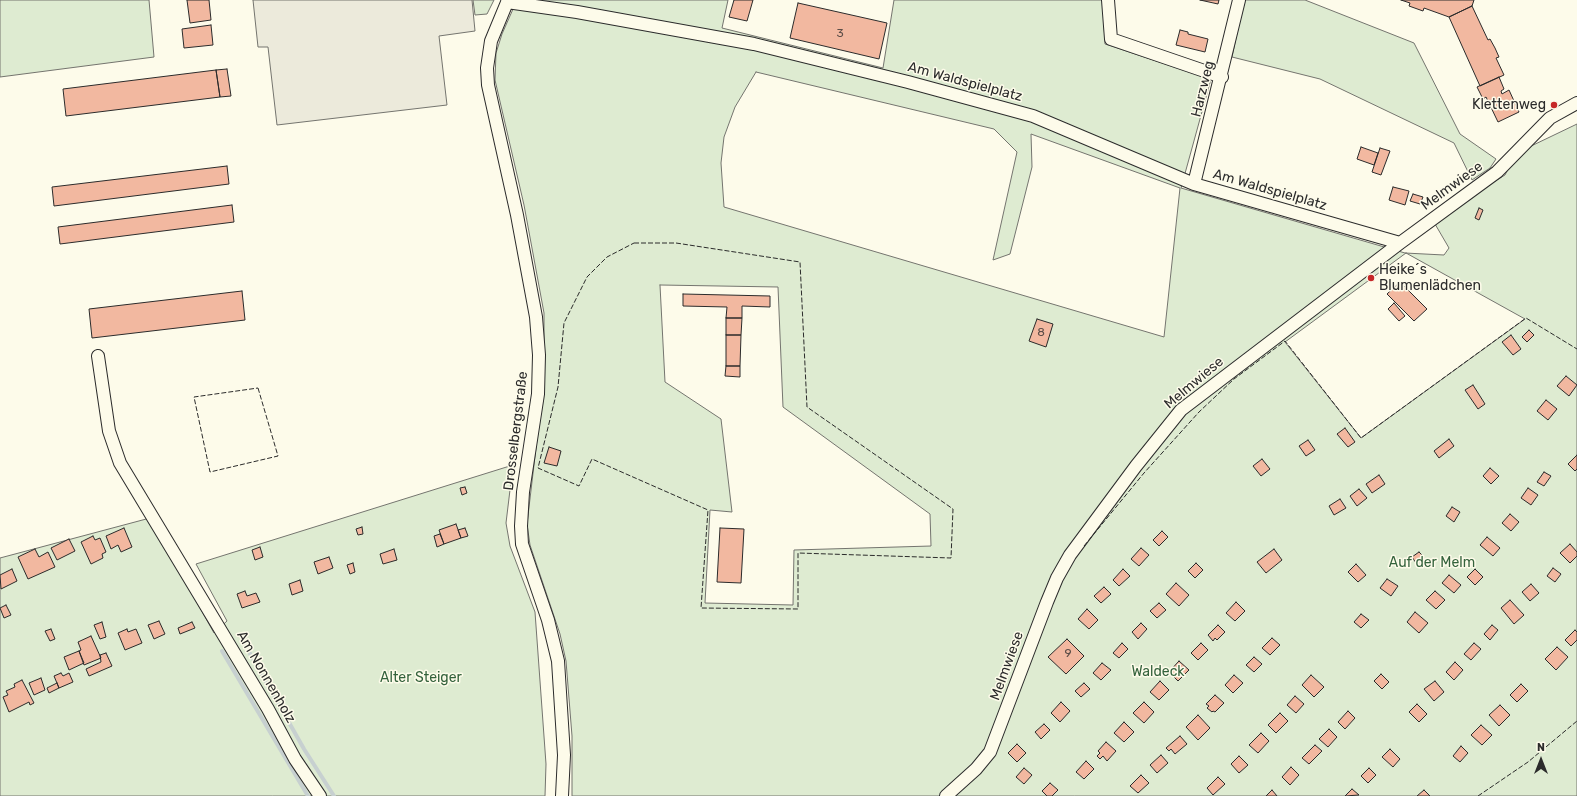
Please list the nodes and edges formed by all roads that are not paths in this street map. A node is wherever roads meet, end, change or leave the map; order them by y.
1 (1108, 0) edge
2 (1239, 0) edge
3 (507, 1) edge
4 (1222, 77) junction
5 (1577, 103) edge
6 (1194, 184) junction
7 (1400, 243) junction
8 (98, 356) dead end
9 (320, 796) edge
10 (562, 796) edge
11 (946, 796) edge

1 - 4 street
2 - 4 street, Harzweg
3 - 6 street, Am Waldspielplatz
3 - 10 street, Drosselbergstraße
4 - 6 street, Harzweg
5 - 7 street, Melmwiese
6 - 7 street, Am Waldspielplatz
7 - 11 street, Melmwiese
8 - 9 street, Am Nonnenholz

